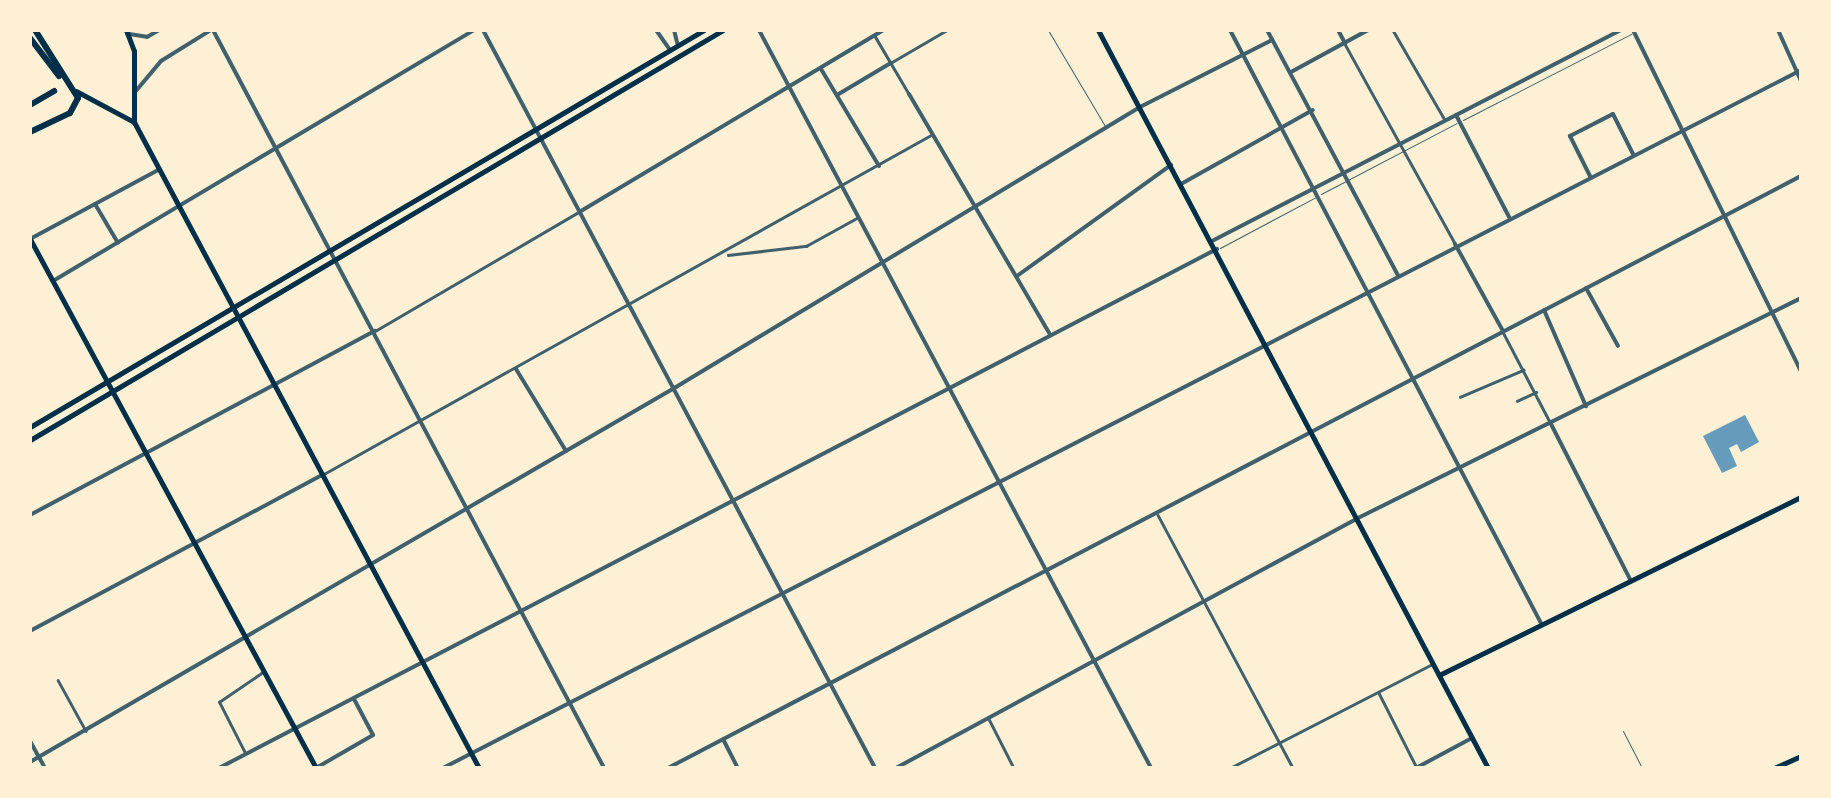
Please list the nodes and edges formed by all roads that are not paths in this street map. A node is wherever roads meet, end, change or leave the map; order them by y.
1 (34, 30) edge
2 (159, 30) edge
3 (212, 30) edge
4 (474, 30) edge
5 (483, 30) edge
6 (656, 30) edge
7 (674, 30) edge
8 (704, 30) edge
9 (722, 30) edge
10 (760, 30) edge
11 (883, 30) edge
12 (947, 30) edge
13 (1048, 30) edge
14 (1098, 30) edge
15 (1230, 30) edge
16 (1266, 30) edge
17 (1338, 30) edge
18 (1368, 30) edge
19 (1393, 30) edge
20 (1620, 30) edge
21 (1778, 30) edge
22 (1635, 31) edge
23 (127, 32) edge
24 (874, 35) junction
25 (30, 38) edge
26 (1272, 40) junction
27 (1345, 43) junction
28 (674, 48) junction
29 (1243, 54) junction
30 (890, 63) junction
31 (822, 68) junction
32 (1799, 71) edge
33 (1291, 72) junction
34 (1801, 81) edge
35 (67, 83) junction
36 (790, 88) junction
37 (76, 90) junction
38 (54, 92) dead end
39 (133, 94) junction
40 (909, 94) joint
41 (837, 95) junction
42 (30, 105) edge
43 (1140, 107) junction
44 (1314, 110) junction
45 (1456, 115) junction
46 (1445, 120) junction
47 (134, 122) junction
48 (1459, 122) junction
49 (1105, 127) junction
50 (1283, 127) junction
51 (537, 128) junction
52 (1682, 130) junction
53 (30, 132) edge
54 (932, 134) junction
55 (541, 137) junction
56 (1400, 143) junction
57 (275, 148) junction
58 (1404, 151) junction
59 (1634, 154) junction
60 (879, 166) junction
61 (1171, 166) junction
62 (158, 170) junction
63 (1346, 171) junction
64 (1590, 176) junction
65 (1801, 176) edge
66 (1350, 179) junction
67 (1182, 184) junction
68 (842, 187) junction
69 (1316, 187) junction
70 (1320, 194) junction
71 (95, 204) junction
72 (974, 206) junction
73 (178, 208) junction
74 (581, 210) junction
75 (1724, 216) junction
76 (1509, 217) junction
77 (858, 218) junction
78 (30, 239) edge
79 (1212, 241) junction
80 (118, 243) junction
81 (1455, 244) junction
82 (1217, 249) junction
83 (330, 251) junction
84 (726, 255) junction
85 (337, 259) junction
86 (883, 264) junction
87 (1398, 275) junction
88 (1016, 277) junction
89 (52, 280) junction
90 (1586, 288) junction
91 (1371, 290) junction
92 (1801, 298) edge
93 (634, 305) junction
94 (232, 308) junction
95 (1544, 310) junction
96 (1772, 313) junction
97 (238, 318) junction
98 (375, 331) junction
99 (1503, 331) junction
100 (1049, 333) junction
101 (1264, 341) junction
102 (1618, 346) dead end
103 (516, 369) junction
104 (1524, 369) junction
105 (1801, 372) edge
106 (1416, 377) junction
107 (108, 382) junction
108 (273, 384) junction
109 (947, 386) junction
110 (676, 387) junction
111 (113, 391) junction
112 (1536, 392) junction
113 (1460, 397) dead end
114 (1517, 402) dead end
115 (1586, 406) junction
116 (422, 420) junction
117 (1551, 424) junction
118 (30, 427) edge
119 (1312, 431) junction
120 (30, 440) edge
121 (566, 451) junction
122 (147, 452) junction
123 (1461, 466) junction
124 (322, 475) junction
125 (997, 481) junction
126 (1801, 497) edge
127 (734, 498) junction
128 (468, 509) junction
129 (1158, 515) junction
130 (30, 516) edge
131 (1358, 518) junction
132 (196, 542) junction
133 (370, 564) junction
134 (1046, 572) junction
135 (1630, 579) junction
136 (783, 591) junction
137 (1206, 601) junction
138 (522, 612) junction
139 (1542, 623) junction
140 (30, 631) edge
141 (248, 638) junction
142 (1094, 662) junction
143 (423, 663) junction
144 (1433, 664) junction
145 (264, 671) junction
146 (1439, 675) junction
147 (58, 680) dead end
148 (831, 683) junction
149 (1378, 692) junction
150 (354, 698) junction
151 (570, 702) junction
152 (989, 718) junction
153 (295, 729) junction
154 (86, 731) junction
155 (1623, 731) dead end
156 (1472, 738) junction
157 (723, 739) junction
158 (30, 741) edge
159 (1281, 742) junction
160 (472, 753) junction
161 (246, 754) junction
162 (1801, 756) edge
163 (39, 757) junction
164 (30, 762) edge
165 (45, 768) edge
166 (219, 768) edge
167 (316, 768) edge
168 (443, 768) edge
169 (480, 768) edge
170 (604, 768) edge
171 (668, 768) edge
172 (738, 768) edge
173 (876, 768) edge
174 (896, 768) edge
175 (1014, 768) edge
176 (1150, 768) edge
177 (1230, 768) edge
178 (1293, 768) edge
179 (1416, 768) edge
180 (1488, 768) edge
181 (1642, 768) edge
182 (1774, 768) edge

1 - 35 highway
2 - 23 street
3 - 39 street
3 - 57 street
4 - 57 street
5 - 51 street
6 - 28 street
7 - 28 street
8 - 28 main road
9 - 55 main road
10 - 36 street
11 - 24 street
12 - 30 street
13 - 49 lane
14 - 43 main road
15 - 29 street
16 - 26 street
17 - 27 street
18 - 27 street
19 - 46 street
20 - 45 street
21 - 32 street
22 - 48 lane
22 - 52 street
23 - 39 main road
24 - 30 street
24 - 31 street
25 - 35 highway
26 - 29 street
26 - 33 street
27 - 33 street
27 - 56 street
28 - 51 main road
29 - 43 street
29 - 50 street
30 - 40 street
30 - 41 street
31 - 36 street
31 - 41 street
32 - 34 street
32 - 52 street
33 - 44 street
35 - 37 highway
36 - 68 street
36 - 74 street
37 - 47 main road
37 - 53 highway
38 - 42 highway
39 - 47 main road
40 - 54 street
41 - 60 street
43 - 49 street
43 - 61 main road
44 - 50 street
44 - 63 street
45 - 46 street
45 - 48 street
46 - 56 street
47 - 62 main road
48 - 58 lane
48 - 76 street
49 - 72 street
50 - 67 street
50 - 69 street
51 - 55 street
51 - 83 main road
52 - 59 street
52 - 75 street
54 - 60 street
54 - 72 street
55 - 74 street
55 - 85 main road
56 - 58 street
56 - 63 street
57 - 73 street
57 - 83 street
58 - 66 lane
58 - 81 street
59 - 64 street
59 - 64 street
60 - 68 street
61 - 67 main road
61 - 88 street
62 - 71 street
62 - 73 main road
63 - 66 street
63 - 69 street
64 - 76 street
65 - 75 street
66 - 70 lane
66 - 87 street
67 - 79 main road
68 - 77 street
68 - 84 street
69 - 70 street
69 - 79 street
70 - 82 lane
70 - 91 street
71 - 78 street
71 - 80 street
72 - 86 street
72 - 88 street
73 - 80 street
73 - 94 main road
74 - 93 street
74 - 98 street
75 - 90 street
75 - 96 street
76 - 81 street
77 - 84 street
77 - 86 street
78 - 89 main road
79 - 82 main road
80 - 89 street
81 - 87 street
81 - 99 street
82 - 100 street
82 - 101 main road
83 - 85 street
83 - 94 main road
84 - 93 street
85 - 97 main road
85 - 98 street
86 - 109 street
86 - 110 street
87 - 91 street
88 - 100 street
89 - 107 main road
90 - 95 street
90 - 102 street
91 - 101 street
91 - 106 street
92 - 96 street
93 - 103 street
93 - 110 street
94 - 97 main road
94 - 107 main road
95 - 99 street
95 - 115 street
96 - 105 street
96 - 115 street
97 - 108 main road
97 - 111 main road
98 - 108 street
98 - 116 street
99 - 104 street
99 - 106 street
100 - 109 street
101 - 119 main road
101 - 125 street
103 - 116 street
103 - 121 street
104 - 112 street
104 - 113 street
106 - 119 street
106 - 123 street
107 - 111 main road
107 - 118 main road
108 - 122 street
108 - 124 main road
109 - 125 street
109 - 127 street
110 - 121 street
110 - 127 street
111 - 120 main road
111 - 122 main road
112 - 114 street
112 - 117 street
115 - 117 street
116 - 124 street
116 - 128 street
117 - 123 street
117 - 135 street
119 - 129 street
119 - 131 main road
121 - 128 street
122 - 130 street
122 - 132 main road
123 - 131 street
123 - 139 street
124 - 132 street
124 - 133 main road
125 - 134 street
125 - 136 street
126 - 135 main road
127 - 136 street
127 - 138 street
128 - 133 street
128 - 138 street
129 - 134 street
129 - 137 street
131 - 137 street
131 - 144 main road
132 - 140 street
132 - 141 main road
133 - 141 street
133 - 143 main road
134 - 142 street
134 - 148 street
135 - 139 main road
136 - 148 street
136 - 151 street
137 - 142 street
137 - 159 street
138 - 143 street
138 - 151 street
139 - 146 main road
141 - 145 main road
141 - 154 street
142 - 152 street
142 - 176 street
143 - 150 street
143 - 160 main road
144 - 146 main road
144 - 149 street
145 - 153 main road
145 - 161 street
146 - 156 main road
147 - 154 street
148 - 157 street
148 - 173 street
149 - 159 street
149 - 179 street
150 - 153 street
150 - 167 street
151 - 160 street
151 - 170 street
152 - 174 street
152 - 175 street
153 - 161 street
153 - 167 main road
154 - 163 street
155 - 181 lane
156 - 179 street
156 - 180 main road
157 - 171 street
157 - 172 street
158 - 163 street
159 - 177 street
159 - 178 street
160 - 168 street
160 - 169 main road
161 - 166 street
162 - 182 main road
163 - 164 street
163 - 165 street

